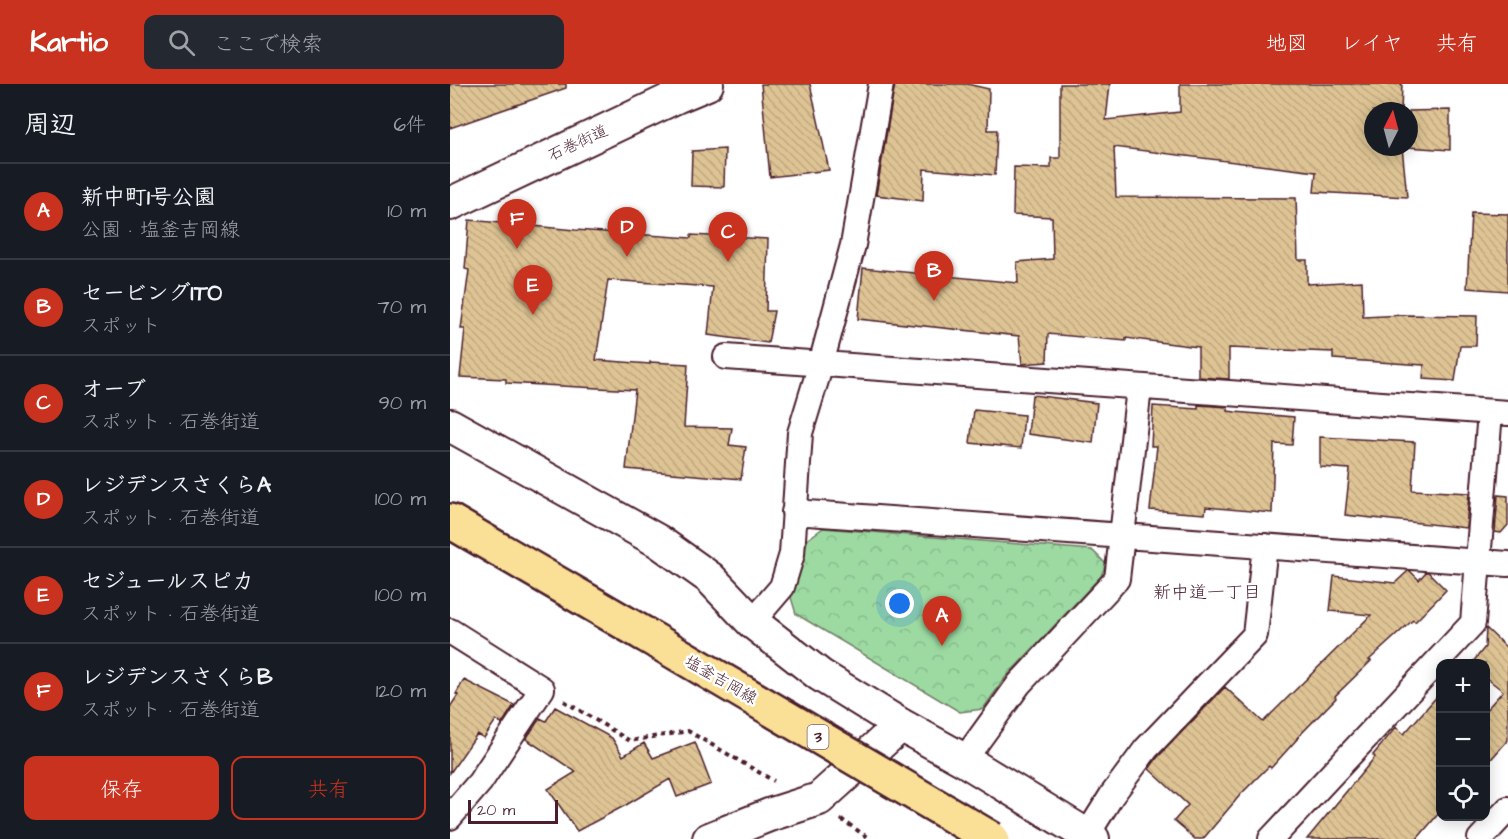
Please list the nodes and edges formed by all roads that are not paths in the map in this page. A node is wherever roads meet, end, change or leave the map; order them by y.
1 (707, 84) edge
2 (881, 84) edge
3 (450, 204) edge
4 (726, 357) dead end
5 (821, 364) junction
6 (1139, 388) junction
7 (1499, 412) edge
8 (450, 425) edge
9 (794, 512) junction
10 (450, 521) edge
11 (1121, 536) junction
12 (1265, 546) junction
13 (1478, 562) junction
14 (1508, 564) edge
15 (752, 622) junction
16 (450, 631) edge
17 (901, 725) junction
18 (964, 760) junction
19 (1508, 809) edge
20 (450, 817) edge
21 (1090, 837) edge
22 (709, 839) edge
23 (992, 839) edge
24 (1271, 839) edge
25 (1480, 839) edge

1 - 3 street, 石巻街道
2 - 5 street
4 - 5 street
5 - 6 street
5 - 9 street
6 - 7 street
6 - 11 street
7 - 13 street
8 - 15 street
9 - 11 street
9 - 15 street
10 - 23 main road, 塩釜吉岡線 / 3, bridge
11 - 12 street
11 - 18 street
12 - 13 street
12 - 21 street
13 - 14 street
13 - 24 street
15 - 17 street
16 - 20 street
17 - 18 street
17 - 22 street
18 - 21 street
19 - 25 street

